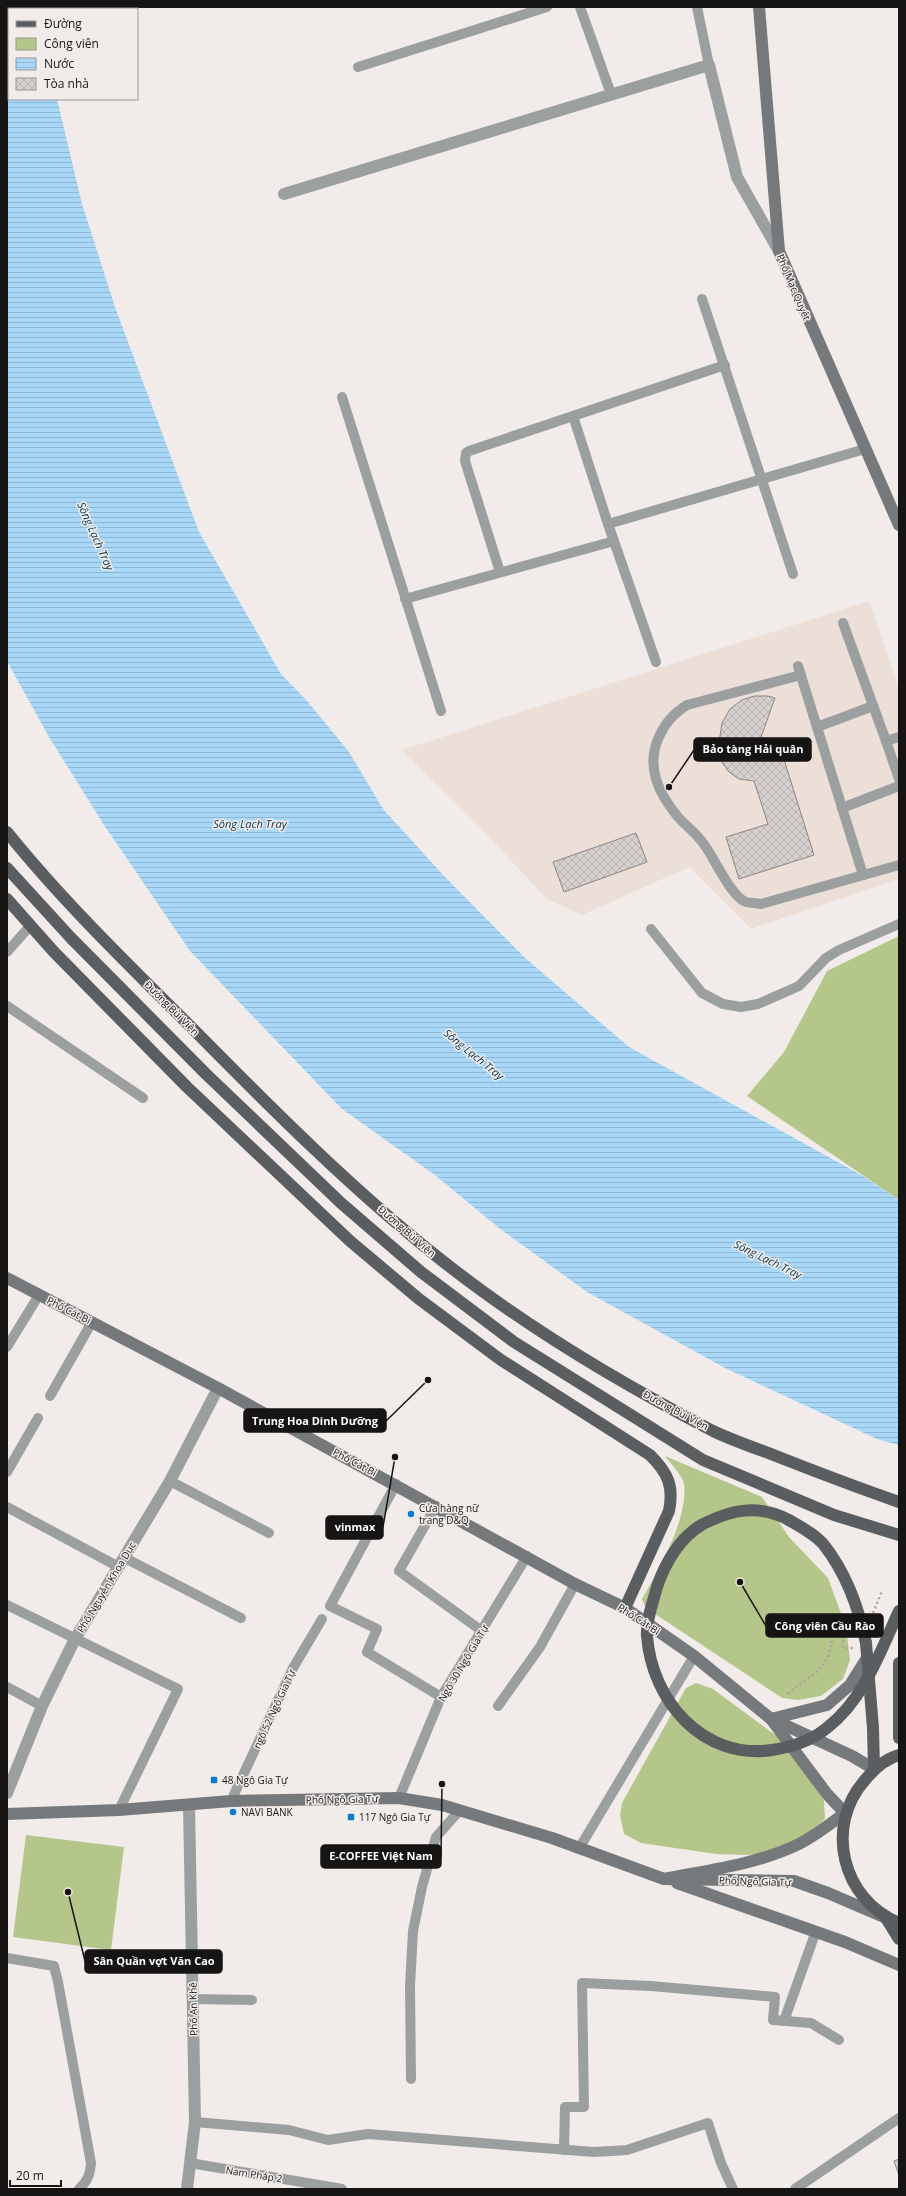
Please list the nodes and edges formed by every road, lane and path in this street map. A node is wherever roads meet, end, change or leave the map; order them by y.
1 (547, 7) edge
2 (580, 7) edge
3 (697, 7) edge
4 (759, 7) edge
5 (709, 65) junction
6 (358, 68) dead end
7 (611, 94) junction
8 (284, 194) dead end
9 (779, 251) junction
10 (702, 299) dead end
11 (725, 365) junction
12 (342, 397) dead end
13 (573, 416) junction
14 (865, 449) junction
15 (762, 479) junction
16 (608, 524) junction
17 (899, 525) edge
18 (614, 541) junction
19 (500, 572) junction
20 (793, 574) dead end
21 (405, 599) junction
22 (843, 624) dead end
23 (656, 662) dead end
24 (873, 706) junction
25 (441, 711) dead end
26 (817, 727) junction
27 (899, 737) edge
28 (886, 741) junction
29 (899, 779) edge
30 (899, 786) edge
31 (842, 808) junction
32 (7, 832) edge
33 (899, 865) edge
34 (7, 868) edge
35 (863, 875) junction
36 (7, 900) edge
37 (899, 924) edge
38 (30, 926) junction
39 (651, 929) dead end
40 (7, 952) edge
41 (7, 1006) edge
42 (143, 1098) dead end
43 (7, 1278) edge
44 (39, 1295) junction
45 (92, 1322) junction
46 (514, 1342) junction
47 (7, 1346) edge
48 (502, 1360) junction
49 (218, 1388) junction
50 (50, 1396) dead end
51 (38, 1418) dead end
52 (7, 1472) edge
53 (170, 1481) junction
54 (396, 1484) junction
55 (899, 1502) edge
56 (436, 1506) junction
57 (7, 1507) edge
58 (269, 1533) dead end
59 (899, 1535) edge
60 (527, 1556) junction
61 (121, 1562) junction
62 (575, 1584) junction
63 (882, 1591) dead end
64 (7, 1605) edge
65 (625, 1608) junction
66 (899, 1611) edge
67 (241, 1618) dead end
68 (322, 1619) dead end
69 (871, 1620) dead end
70 (482, 1631) junction
71 (75, 1640) junction
72 (863, 1645) junction
73 (694, 1656) junction
74 (867, 1658) junction
75 (899, 1663) edge
76 (7, 1688) edge
77 (788, 1694) dead end
78 (441, 1697) junction
79 (42, 1706) junction
80 (498, 1706) dead end
81 (771, 1718) junction
82 (899, 1738) edge
83 (899, 1755) edge
84 (874, 1769) junction
85 (7, 1793) edge
86 (399, 1798) junction
87 (231, 1801) junction
88 (189, 1805) junction
89 (119, 1810) junction
90 (460, 1810) junction
91 (845, 1813) junction
92 (7, 1814) edge
93 (580, 1847) junction
94 (664, 1879) junction
95 (886, 1918) junction
96 (899, 1923) edge
97 (816, 1931) junction
98 (899, 1939) edge
99 (7, 1958) edge
100 (899, 1965) edge
101 (193, 1999) junction
102 (252, 2000) dead end
103 (784, 2020) junction
104 (839, 2040) dead end
105 (411, 2079) dead end
106 (899, 2118) edge
107 (195, 2122) junction
108 (564, 2150) junction
109 (190, 2163) junction
110 (307, 2186) edge
111 (79, 2189) edge
112 (187, 2189) edge
113 (342, 2189) edge
114 (733, 2189) edge
115 (795, 2189) edge

1 - 6 lane
2 - 7 lane
3 - 5 lane
4 - 9 street, Phố Mạc Quyêt
5 - 7 street
5 - 9 street
7 - 8 street
9 - 14 street, Phố Mạc Quyêt
10 - 11 lane
11 - 13 lane
11 - 15 lane
12 - 21 lane
13 - 16 lane
13 - 19 lane
14 - 15 lane
14 - 17 street, Phố Mạc Quyêt
15 - 16 lane
15 - 20 lane
16 - 18 lane
18 - 19 lane
18 - 23 lane
19 - 21 lane
21 - 25 lane
22 - 24 lane
24 - 26 lane
24 - 28 lane
26 - 31 lane
26 - 35 lane
27 - 28 lane
28 - 29 lane
30 - 31 lane
31 - 35 lane
32 - 55 main road, Đường Bùi Viện
33 - 35 lane
34 - 46 main road
36 - 38 main road
37 - 39 lane
38 - 40 lane
38 - 48 main road
41 - 42 lane
43 - 44 street, Phố Cát Bi
44 - 45 street, Phố Cát Bi
44 - 47 lane
45 - 49 street, Phố Cát Bi
45 - 50 lane
46 - 48 main road
46 - 59 main road
48 - 65 main road
49 - 53 street, Phố Nguyễn Khoa Dục
49 - 54 street, Phố Cát Bi
51 - 52 lane
53 - 58 lane
53 - 61 street, Phố Nguyễn Khoa Dục
54 - 56 street, Phố Cát Bi
54 - 78 lane
56 - 60 street, Phố Cát Bi
56 - 70 lane
57 - 61 lane
60 - 62 street, Phố Cát Bi
60 - 70 lane, Ngõ 30 Ngô Gia Tự
61 - 67 lane
61 - 71 street, Phố Nguyễn Khoa Dục
62 - 65 street, Phố Cát Bi
62 - 80 lane
63 - 69 path, bridge
64 - 71 lane
65 - 73 street, Phố Cát Bi
66 - 72 main road, bridge
68 - 87 lane, ngõ 52 Ngô Gia Tự
70 - 78 lane, Ngõ 30 Ngô Gia Tự
71 - 79 street, Phố Nguyễn Khoa Dục
71 - 89 lane
72 - 74 main road
72 - 77 path, bridge
73 - 81 street, Phố Cát Bi
73 - 93 lane
74 - 81 street
74 - 84 main road
75 - 82 main road
76 - 79 lane
78 - 86 lane, Ngõ 30 Ngô Gia Tự
79 - 85 street, Phố Nguyễn Khoa Dục
81 - 84 street, Phố Cát Bi
81 - 91 street, Phố Cát Bi
83 - 84 main road
84 - 91 main road
86 - 87 street, Phố Ngô Gia Tự
86 - 90 street, Phố Ngô Gia Tự
87 - 88 street, Phố Ngô Gia Tự
88 - 89 street, Phố Ngô Gia Tự
88 - 101 street, Phố An Khê
89 - 92 street, Phố Ngô Gia Tự
90 - 93 street, Phố Ngô Gia Tự
90 - 105 lane
91 - 94 street, Phố Ngô Gia Tự
91 - 95 main road
93 - 94 street, Phố Ngô Gia Tự
94 - 95 street, Phố Ngô Gia Tự
94 - 97 street
95 - 96 main road
95 - 98 main road
97 - 100 street
97 - 103 lane
99 - 111 lane
101 - 102 lane
101 - 107 street, Phố An Khê
103 - 104 lane
103 - 108 lane
106 - 115 lane
107 - 108 lane
107 - 109 street, Phố An Khê
108 - 114 lane
109 - 110 lane, Nam Pháp 2
109 - 112 street, Phố An Khê
110 - 113 lane, Nam Pháp 2

